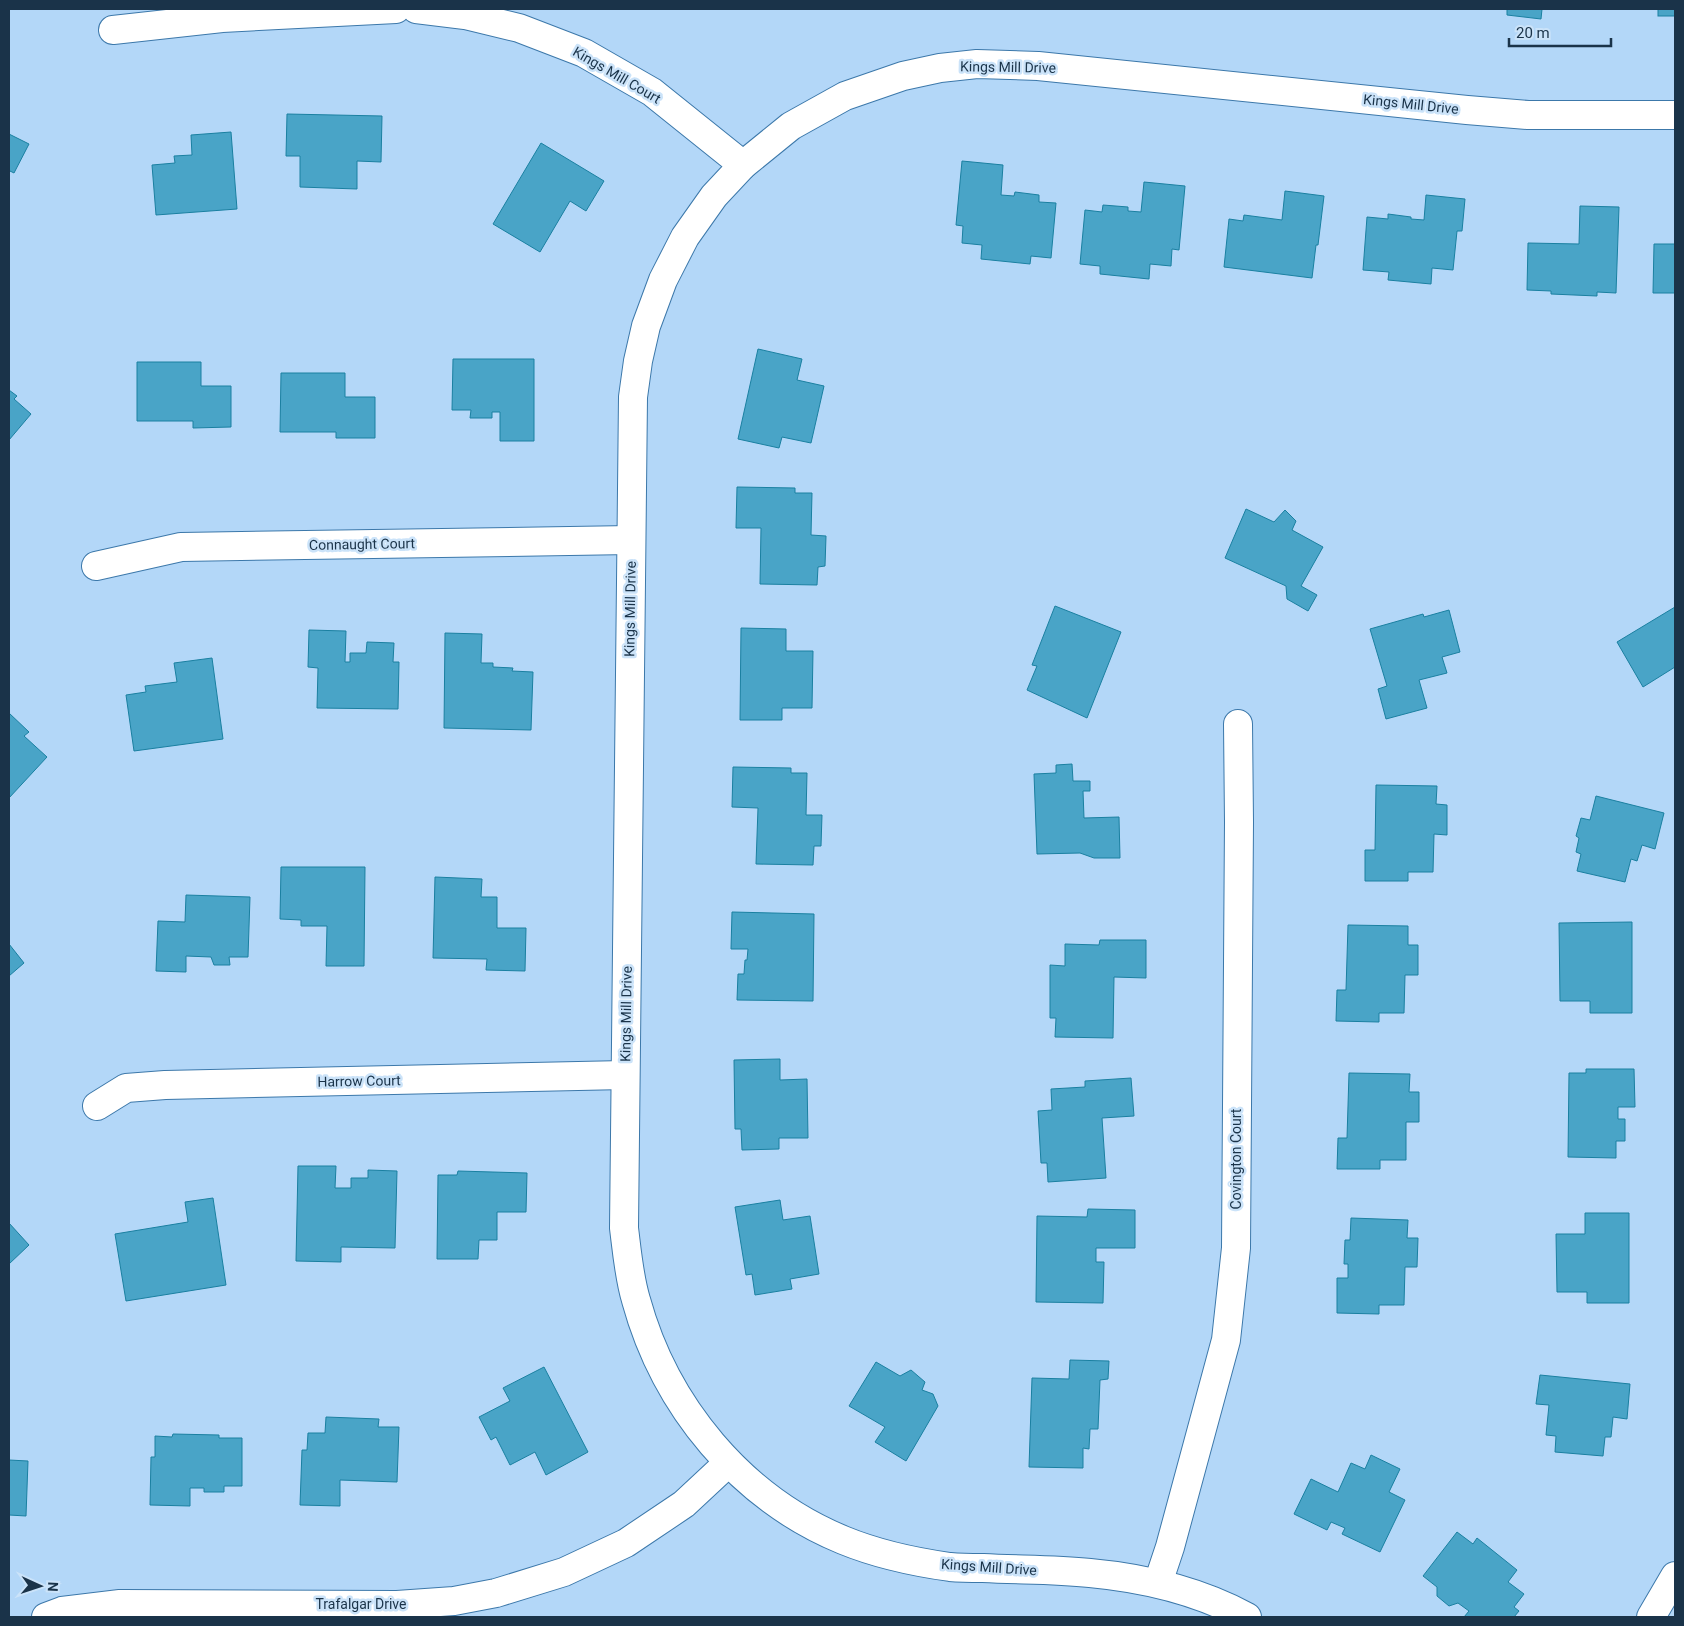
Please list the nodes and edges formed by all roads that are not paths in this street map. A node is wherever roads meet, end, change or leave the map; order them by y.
1 (396, 9) edge
2 (416, 9) edge
3 (113, 30) dead end
4 (1675, 115) edge
5 (743, 165) junction
6 (631, 540) junction
7 (96, 566) dead end
8 (1238, 724) dead end
9 (625, 1075) junction
10 (97, 1106) dead end
11 (728, 1463) junction
12 (1675, 1576) edge
13 (1158, 1583) junction
14 (46, 1617) edge
15 (1247, 1617) edge
16 (1651, 1617) edge

1 - 3 street
2 - 5 street, Kings Mill Court
4 - 5 street, Kings Mill Drive
5 - 6 street, Kings Mill Drive
6 - 7 street, Connaught Court
6 - 9 street, Kings Mill Drive
8 - 13 street, Covington Court
9 - 10 street, Harrow Court
9 - 11 street, Kings Mill Drive
11 - 13 street, Kings Mill Drive
11 - 14 street, Trafalgar Drive
12 - 16 street
13 - 15 street, Kings Mill Drive

